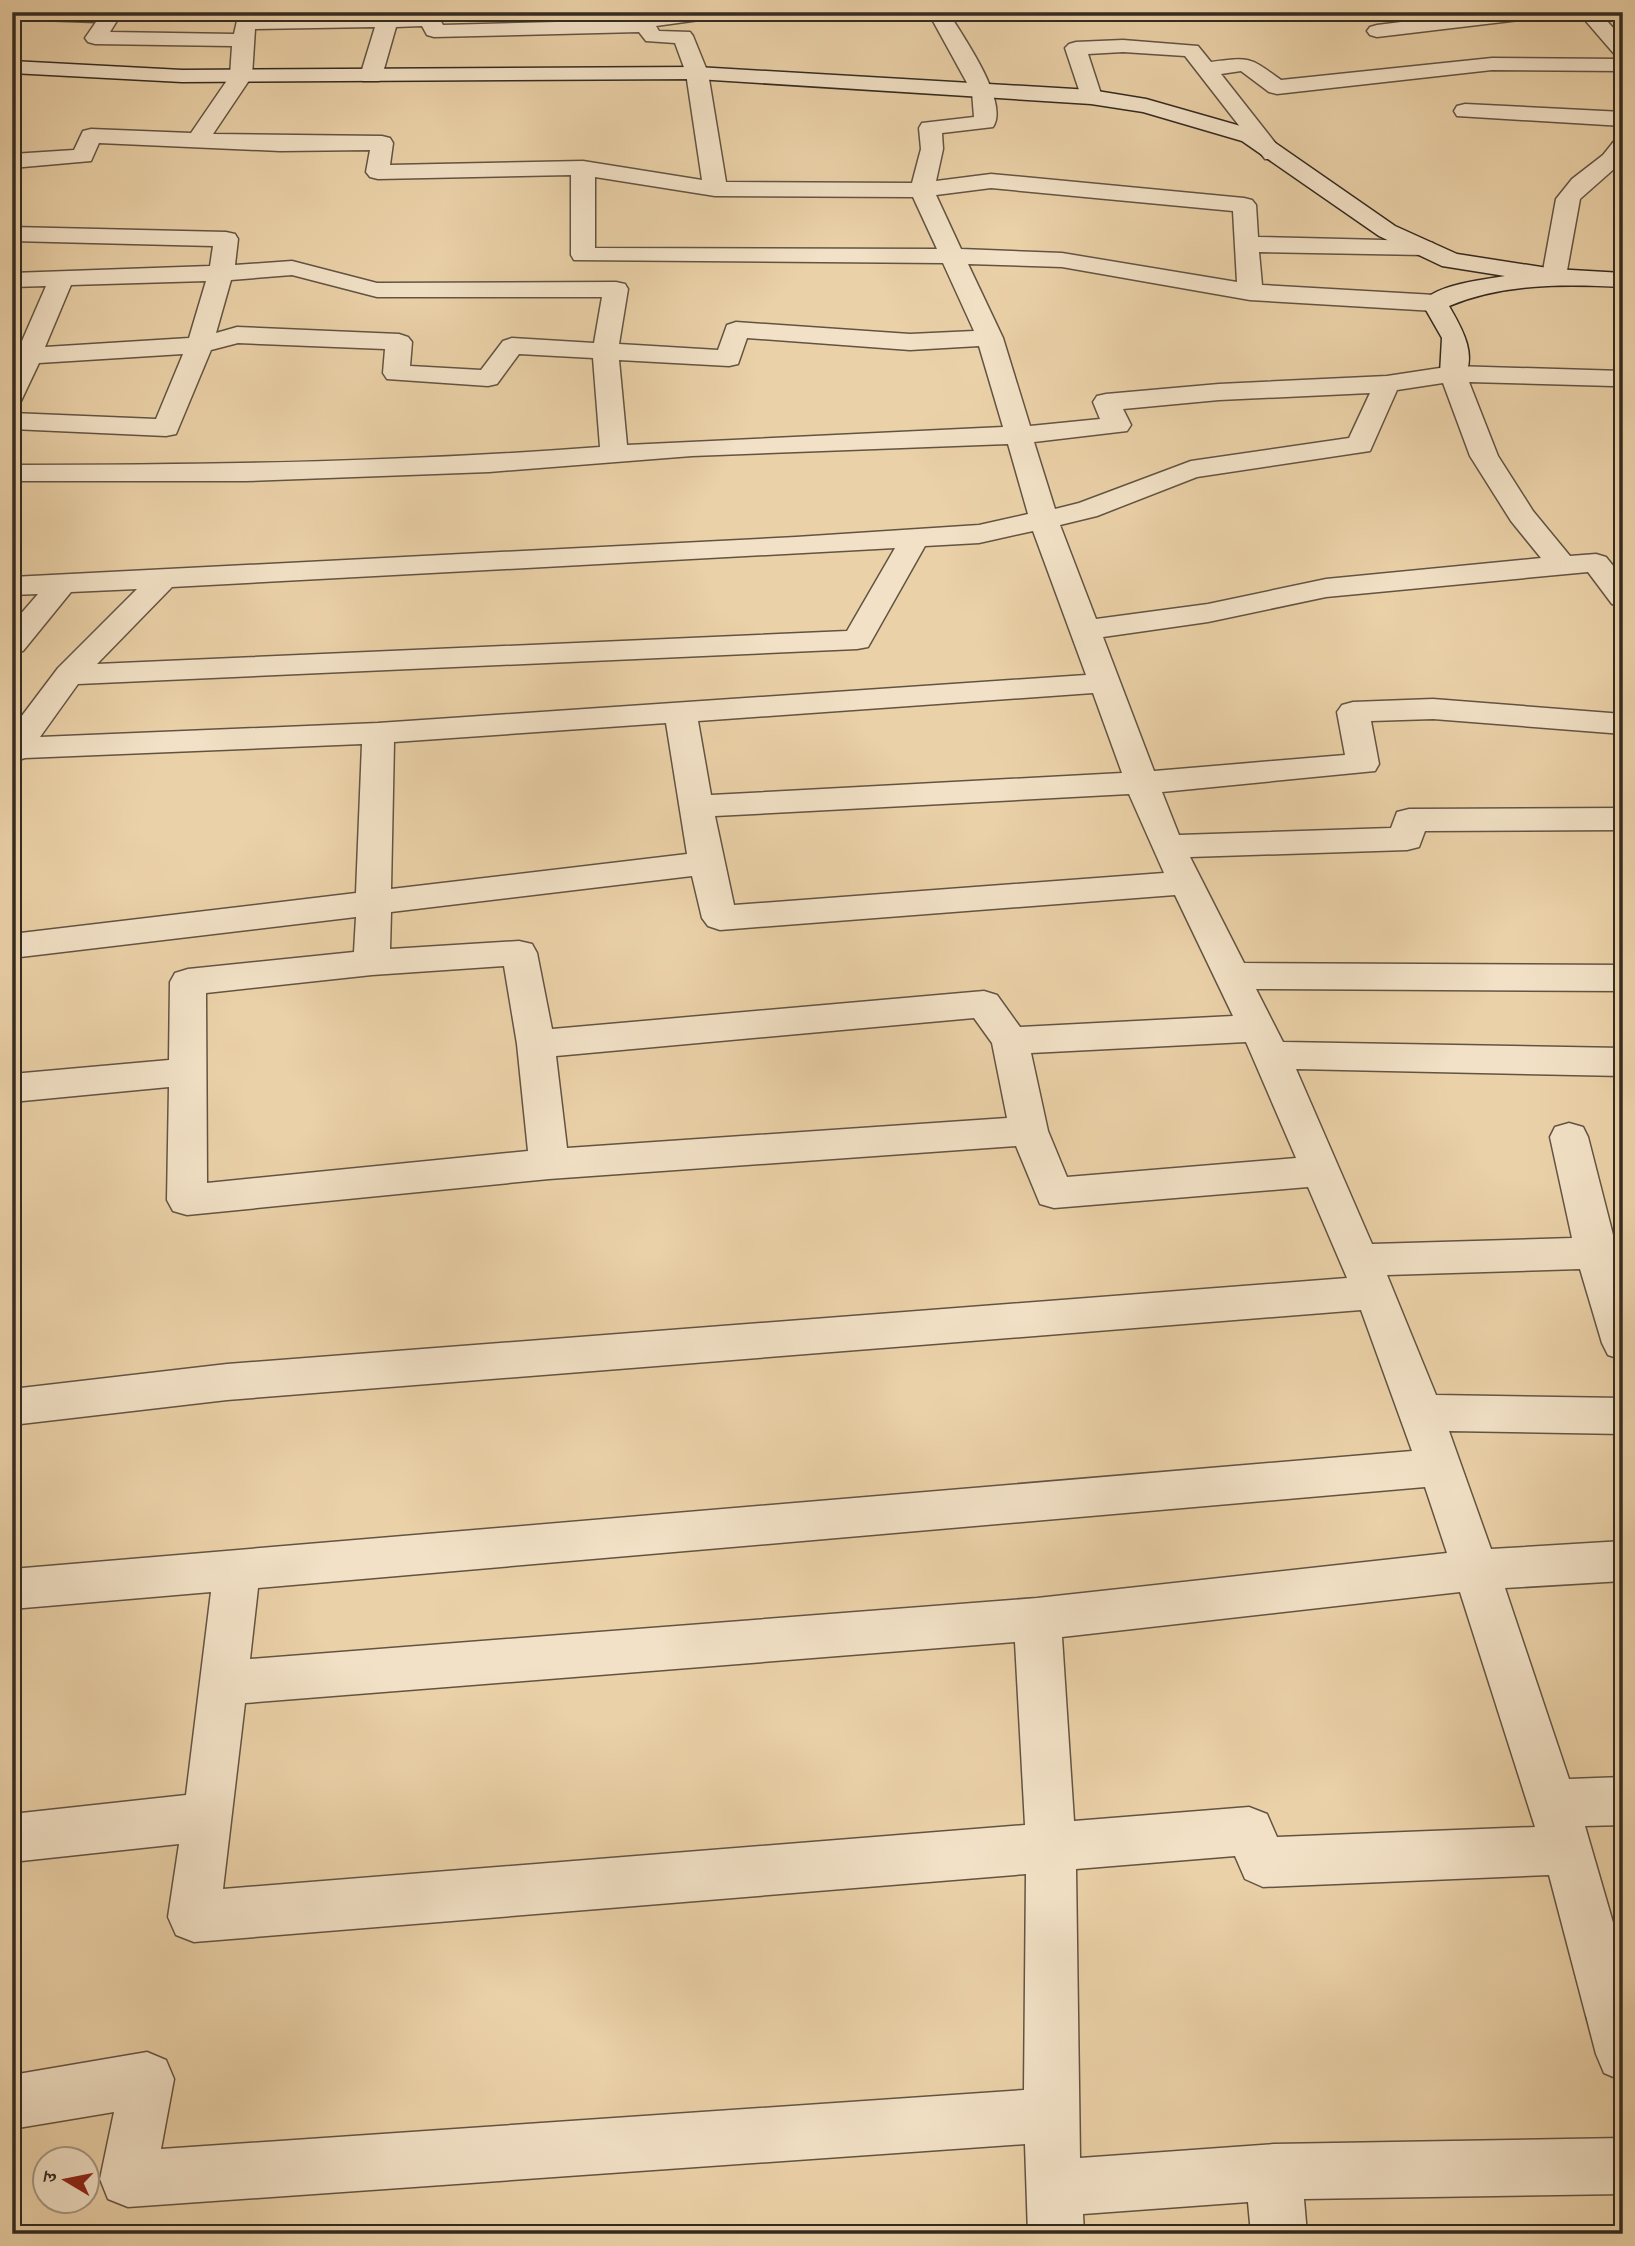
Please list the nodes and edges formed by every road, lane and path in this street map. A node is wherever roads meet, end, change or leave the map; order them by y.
1 (713, 12) edge
2 (938, 12) edge
3 (1536, 12) edge
4 (1588, 12) edge
5 (12, 13) edge
6 (111, 14) edge
7 (388, 20) junction
8 (641, 20) edge
9 (246, 25) edge
10 (1377, 31) dead end
11 (68, 37) dead end
12 (96, 38) junction
13 (1623, 52) edge
14 (1623, 65) edge
15 (12, 67) edge
16 (1206, 69) junction
17 (697, 73) junction
18 (371, 75) junction
19 (241, 76) junction
20 (982, 92) junction
21 (1091, 97) junction
22 (1465, 111) dead end
23 (1623, 118) edge
24 (198, 141) junction
25 (1623, 145) edge
26 (1273, 154) junction
27 (12, 161) edge
28 (583, 168) junction
29 (715, 189) junction
30 (922, 190) junction
31 (12, 233) edge
32 (1247, 244) junction
33 (1424, 248) junction
34 (951, 256) junction
35 (635, 257) junction
36 (222, 273) junction
37 (1554, 276) junction
38 (62, 278) junction
39 (12, 280) edge
40 (1623, 280) edge
41 (616, 289) junction
42 (1250, 292) junction
43 (1435, 303) junction
44 (990, 338) junction
45 (200, 345) junction
46 (604, 351) junction
47 (30, 356) junction
48 (1453, 374) junction
49 (1623, 382) edge
50 (1387, 384) junction
51 (12, 395) edge
52 (12, 421) edge
53 (166, 428) junction
54 (1020, 435) junction
55 (614, 454) junction
56 (12, 473) edge
57 (154, 473) junction
58 (1044, 520) junction
59 (915, 538) junction
60 (1562, 565) junction
61 (163, 579) junction
62 (62, 584) junction
63 (12, 586) edge
64 (1621, 592) edge
65 (1085, 630) junction
66 (12, 643) edge
67 (69, 675) junction
68 (1105, 682) junction
69 (680, 712) junction
70 (1623, 724) edge
71 (378, 733) junction
72 (13, 750) edge
73 (1141, 783) junction
74 (696, 806) junction
75 (1623, 818) edge
76 (1168, 846) junction
77 (706, 863) junction
78 (1186, 883) junction
79 (374, 901) junction
80 (12, 946) edge
81 (372, 963) junction
82 (1231, 976) junction
83 (1623, 978) edge
84 (1010, 1041) junction
85 (1263, 1041) junction
86 (536, 1044) junction
87 (1623, 1062) edge
88 (188, 1072) junction
89 (12, 1088) edge
90 (1029, 1131) junction
91 (1569, 1137) dead end
92 (549, 1164) junction
93 (1320, 1171) junction
94 (1596, 1252) junction
95 (1367, 1276) junction
96 (1623, 1343) edge
97 (12, 1407) edge
98 (1421, 1413) junction
99 (1623, 1416) edge
100 (1441, 1467) junction
101 (1623, 1561) edge
102 (237, 1570) junction
103 (1475, 1570) junction
104 (12, 1589) edge
105 (1037, 1619) junction
106 (225, 1683) junction
107 (1623, 1801) edge
108 (1553, 1804) junction
109 (208, 1817) junction
110 (12, 1838) edge
111 (1051, 1848) junction
112 (1568, 1850) junction
113 (1620, 2029) edge
114 (12, 2102) edge
115 (1051, 2115) junction
116 (1623, 2166) edge
117 (1274, 2172) junction
118 (1056, 2211) edge
119 (1279, 2234) edge

1 - 8 street
2 - 20 street
3 - 10 street
4 - 13 street
5 - 6 street
6 - 12 street
7 - 8 street
7 - 9 street
7 - 18 street
8 - 17 street
9 - 12 street
9 - 19 street
11 - 12 street
14 - 16 street
15 - 19 street
16 - 21 street
16 - 26 street
17 - 18 street
17 - 20 street
17 - 29 street
18 - 19 street
19 - 24 street
20 - 21 street
20 - 30 street
21 - 26 street
22 - 23 street
24 - 27 street
24 - 28 street
25 - 37 street
26 - 33 street
28 - 29 street
28 - 35 street
29 - 30 street
30 - 32 street
30 - 34 street
31 - 36 street
32 - 33 street
32 - 42 street
33 - 37 street
34 - 35 street
34 - 42 street
34 - 44 street
35 - 41 street
36 - 38 street
36 - 41 street
36 - 45 street
37 - 40 street
37 - 43 street
38 - 39 street
38 - 47 street
41 - 46 street
42 - 43 street
43 - 48 street
44 - 46 street
44 - 54 street
45 - 46 street
45 - 47 street
45 - 53 street
46 - 55 street
47 - 51 street
48 - 49 street
48 - 50 street
48 - 60 street
50 - 54 street
50 - 58 street
52 - 53 street
53 - 57 street
54 - 55 street
54 - 58 street
55 - 57 street
56 - 57 street
58 - 59 street
58 - 65 street
59 - 61 street
59 - 67 street
60 - 64 street
60 - 65 street
61 - 62 street
61 - 67 street
62 - 63 street
62 - 66 street
65 - 68 street
67 - 72 street
68 - 69 street
68 - 73 street
69 - 71 street
69 - 74 street
70 - 73 street
71 - 72 street
71 - 79 street
73 - 74 street
73 - 76 street
74 - 77 street
75 - 76 street
76 - 78 street
77 - 78 street
77 - 79 street
78 - 82 street
79 - 80 street
79 - 81 street
81 - 86 street
81 - 88 street
82 - 83 street
82 - 85 street
84 - 85 street
84 - 86 street
84 - 90 street
85 - 87 street
85 - 93 street
86 - 92 street
88 - 89 street
88 - 92 street
90 - 92 street
90 - 93 street
91 - 94 street
93 - 95 street
94 - 95 street
94 - 96 street
95 - 97 street
95 - 98 street
98 - 99 street
98 - 100 street
100 - 102 street
100 - 103 street
101 - 103 street
102 - 104 street
102 - 106 street
103 - 105 street
103 - 108 street
105 - 106 street
105 - 111 street
106 - 109 street
107 - 108 street
108 - 112 street
109 - 110 street
109 - 111 street
111 - 112 street
111 - 115 street
112 - 113 street
114 - 115 street
115 - 118 street
116 - 117 street
117 - 118 street
117 - 119 street

